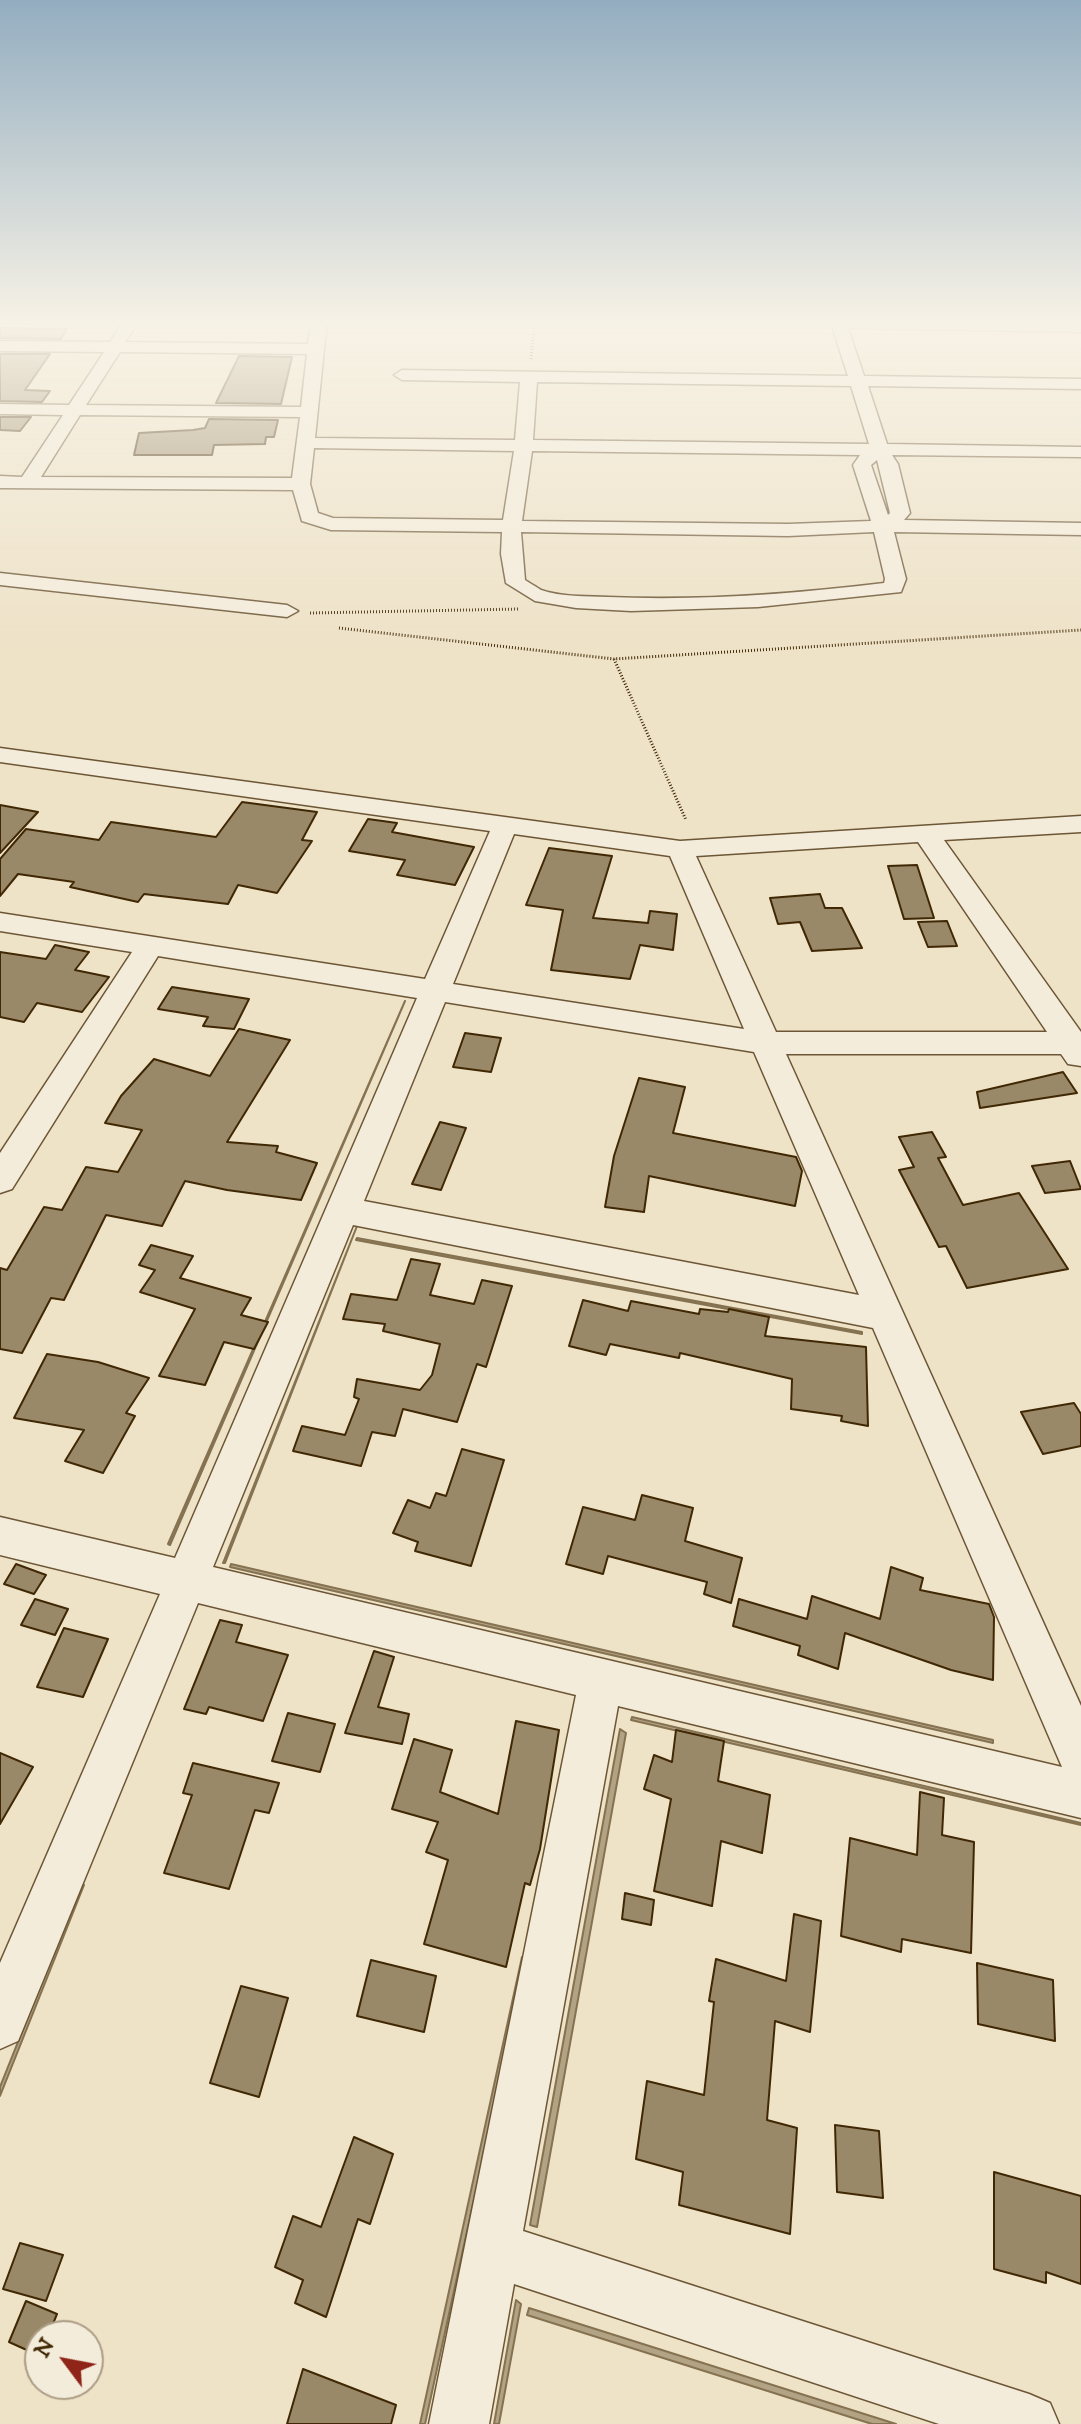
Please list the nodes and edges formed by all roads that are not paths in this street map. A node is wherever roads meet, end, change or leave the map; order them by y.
1 (59, 433) edge
2 (306, 433) edge
3 (524, 433) edge
4 (874, 433) edge
5 (305, 443) junction
6 (523, 446) junction
7 (880, 450) junction
8 (1081, 452) edge
9 (0, 482) edge
10 (28, 482) junction
11 (301, 484) junction
12 (513, 526) junction
13 (882, 526) junction
14 (1081, 529) edge
15 (0, 579) edge
16 (287, 611) road end
17 (4, 760) edge
18 (1081, 824) edge
19 (505, 825) junction
20 (683, 834) junction
21 (926, 834) junction
22 (0, 922) edge
23 (151, 945) junction
24 (436, 990) junction
25 (765, 1043) junction
26 (1077, 1048) edge
27 (0, 1180) edge
28 (343, 1210) junction
29 (884, 1315) junction
30 (0, 1536) edge
31 (187, 1581) junction
32 (601, 1680) junction
33 (1081, 1758) edge
34 (1081, 1795) edge
35 (0, 2023) edge
36 (492, 2249) junction
37 (459, 2424) edge
38 (1029, 2424) edge

1 - 10 street
2 - 5 street
3 - 6 street
4 - 7 street
5 - 6 street
5 - 11 street
6 - 7 street
6 - 12 street
7 - 8 street
7 - 13 street
9 - 10 street
10 - 11 street
11 - 12 street
12 - 13 street
12 - 13 street
13 - 14 street
15 - 16 street
17 - 19 street
18 - 21 street
19 - 20 street
19 - 24 street
20 - 21 street
20 - 25 street
21 - 26 street
22 - 23 street
23 - 24 street
23 - 27 street
24 - 25 street
24 - 28 street
25 - 26 street
25 - 29 street
28 - 29 street
28 - 31 street
29 - 33 street
30 - 31 street
31 - 32 street
31 - 35 street
32 - 34 street
32 - 36 street
36 - 37 street
36 - 38 street

